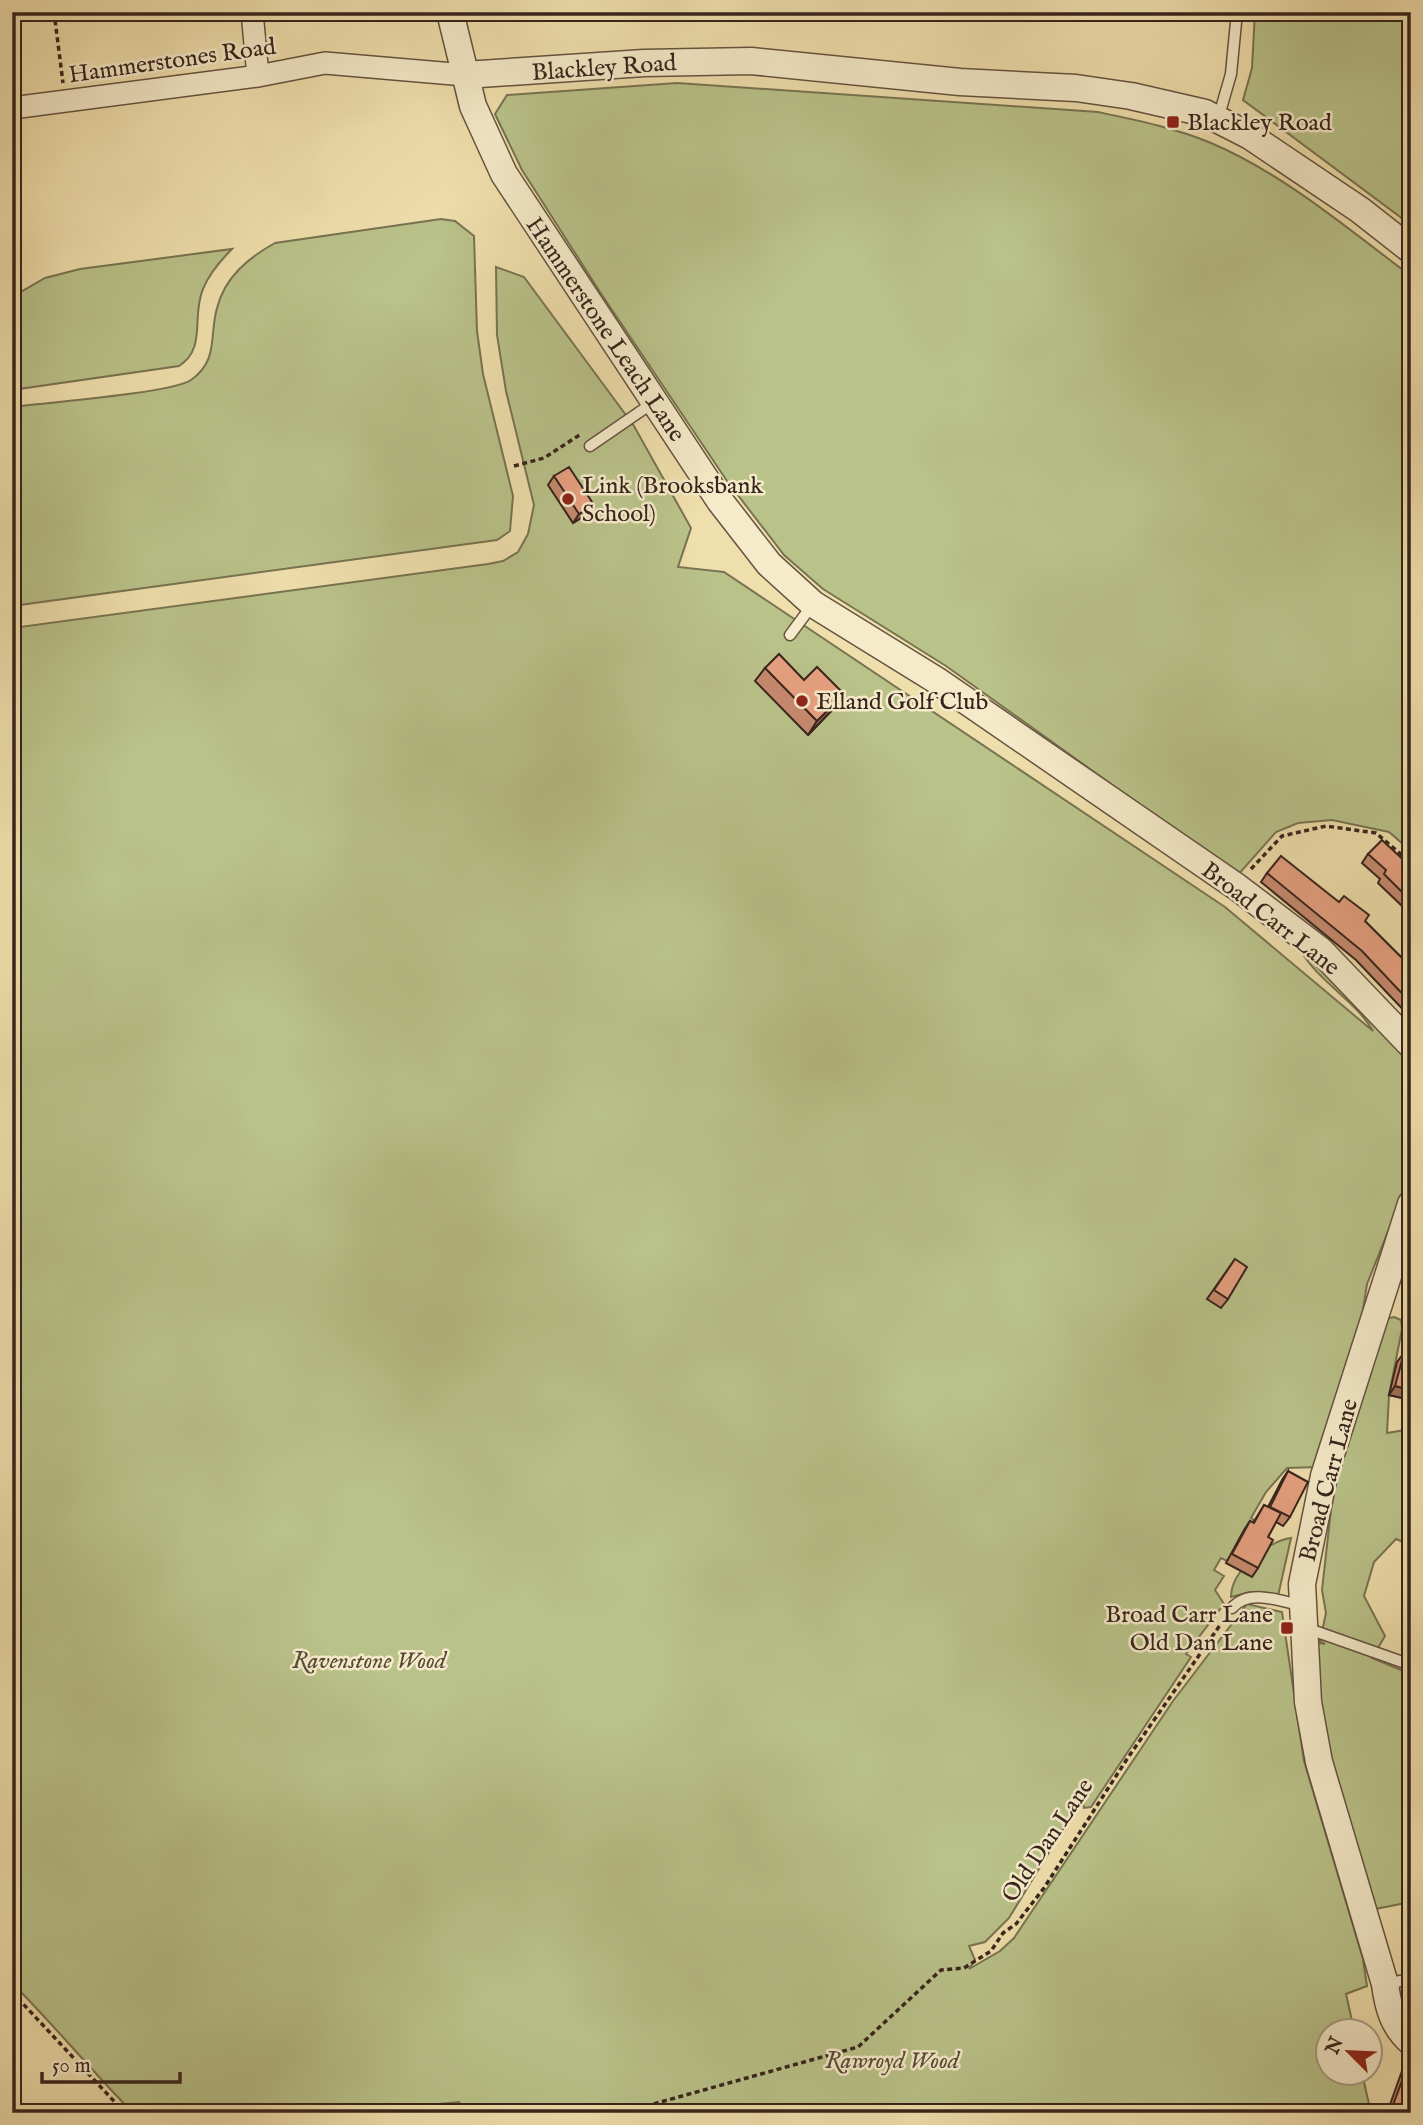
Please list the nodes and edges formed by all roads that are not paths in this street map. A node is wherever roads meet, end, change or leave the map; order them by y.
1 (252, 12) edge
2 (450, 12) edge
3 (1237, 12) edge
4 (465, 75) junction
5 (258, 76) junction
6 (12, 108) edge
7 (1218, 119) junction
8 (1411, 250) edge
9 (654, 402) junction
10 (590, 446) dead end
11 (813, 604) junction
12 (790, 635) dead end
13 (1118, 807) joint
14 (1411, 1045) edge
15 (1411, 1204) edge
16 (1232, 1608) road end
17 (1303, 1617) junction
18 (1411, 1665) edge
19 (1411, 1979) edge
20 (1385, 1984) junction
21 (1411, 2042) edge

1 - 5 street
2 - 4 street, Hammerstone Leach Lane
3 - 7 lane
4 - 5 street, Hammerstones Road
4 - 7 street, Blackley Road
4 - 9 street, Hammerstone Leach Lane
5 - 6 street, Hammerstones Road
7 - 8 street, Blackley Road
9 - 10 lane
9 - 11 street, Hammerstone Leach Lane
11 - 12 lane
11 - 13 street, Hammerstone Leach Lane
13 - 14 street, Broad Carr Lane
15 - 17 street, Broad Carr Lane
16 - 17 lane
17 - 18 lane
17 - 20 street, Broad Carr Lane
19 - 20 lane
20 - 21 street, Broad Carr Lane

